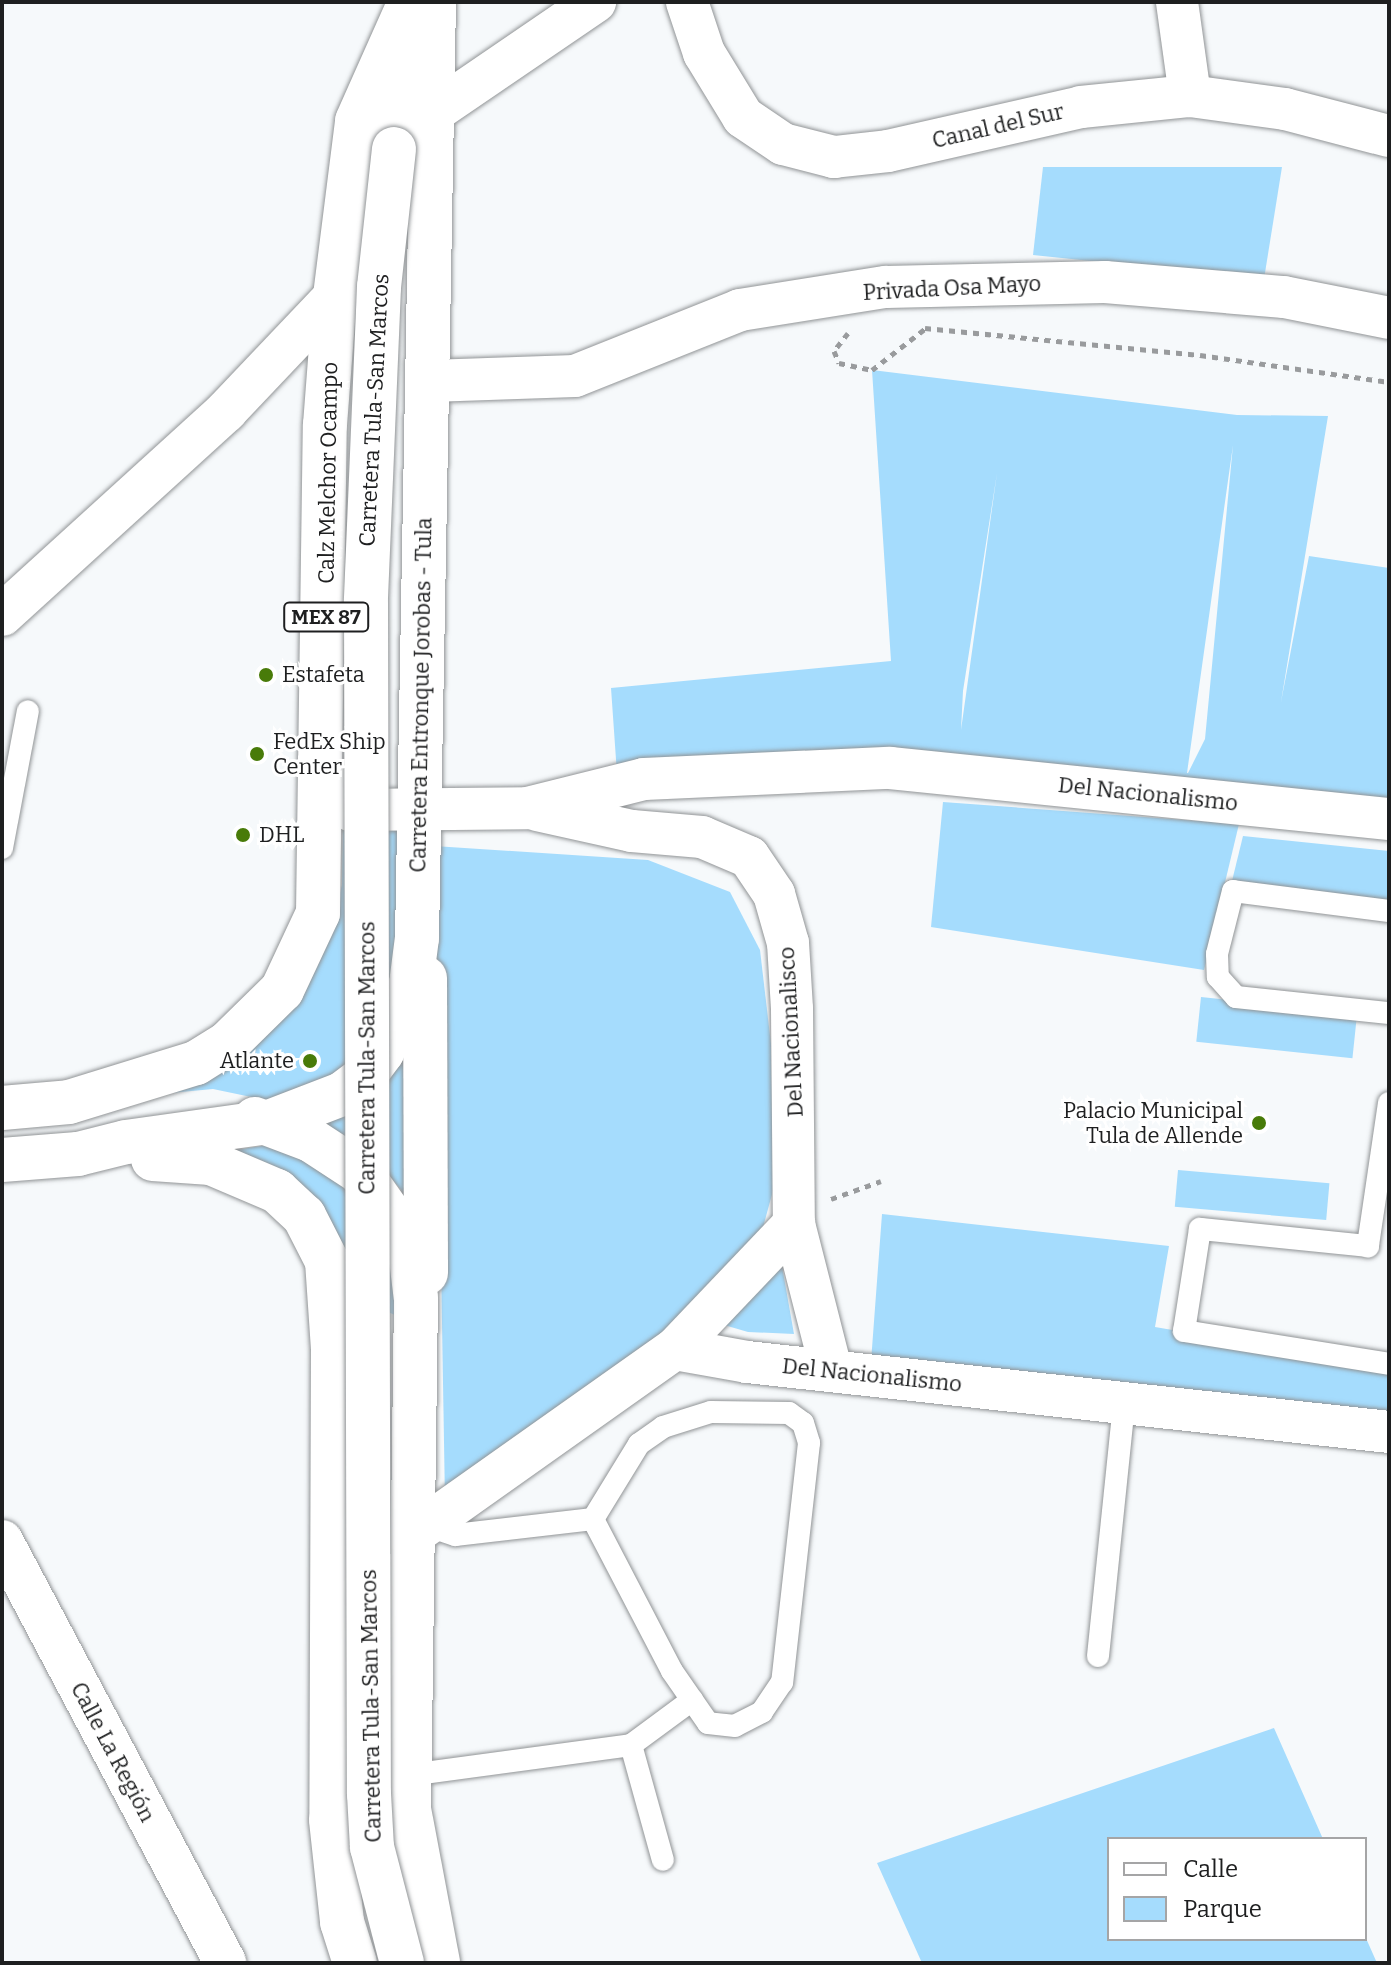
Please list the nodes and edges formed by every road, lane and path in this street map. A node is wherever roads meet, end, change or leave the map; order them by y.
1 (410, 2) edge
2 (423, 2) edge
3 (434, 2) edge
4 (595, 2) edge
5 (687, 2) edge
6 (1177, 2) edge
7 (1190, 96) junction
8 (357, 121) junction
9 (410, 123) junction
10 (1389, 136) edge
11 (335, 296) junction
12 (1389, 318) edge
13 (913, 328) dead end
14 (926, 328) junction
15 (860, 331) dead end
16 (430, 381) junction
17 (1389, 382) edge
18 (2, 615) edge
19 (28, 711) dead end
20 (322, 765) junction
21 (528, 808) junction
22 (415, 812) junction
23 (1389, 819) edge
24 (2, 848) edge
25 (1389, 911) edge
26 (417, 938) junction
27 (1389, 1013) edge
28 (69, 1102) junction
29 (2, 1108) edge
30 (1388, 1111) edge
31 (269, 1122) junction
32 (78, 1154) junction
33 (2, 1160) edge
34 (881, 1181) dead end
35 (794, 1224) junction
36 (416, 1297) junction
37 (333, 1348) junction
38 (675, 1349) junction
39 (414, 1364) junction
40 (1389, 1364) edge
41 (831, 1369) junction
42 (1124, 1403) junction
43 (1389, 1432) edge
44 (593, 1519) junction
45 (419, 1530) junction
46 (2, 1541) edge
47 (1098, 1656) dead end
48 (692, 1700) junction
49 (631, 1745) junction
50 (410, 1775) junction
51 (663, 1860) dead end
52 (225, 1963) edge
53 (355, 1963) edge
54 (402, 1963) edge
55 (438, 1963) edge

1 - 8 main road, Calz Melchor Ocampo / MEX 87
2 - 9 main road
3 - 9 main road, Carretera Entronque Jorobas - Tula
4 - 9 street
5 - 7 street, Canal del Sur
6 - 7 street
7 - 10 street, Canal del Sur
8 - 9 street
8 - 11 main road, Calz Melchor Ocampo / MEX 87
9 - 16 main road, Carretera Entronque Jorobas - Tula
9 - 54 main road, Carretera Tula-San Marcos, bridge
11 - 18 street
11 - 20 main road, Calz Melchor Ocampo / MEX 87
12 - 16 street, Privada Osa Mayo
13 - 14 path
14 - 15 path
14 - 17 path
16 - 22 main road, Carretera Entronque Jorobas - Tula
19 - 24 lane
20 - 22 street
20 - 28 main road, Calz Melchor Ocampo / MEX 87
21 - 22 street
21 - 23 street, Del Nacionalismo
21 - 35 street, Del Nacionalisco
22 - 26 main road, Carretera Entronque Jorobas - Tula
25 - 27 lane
26 - 31 main road, Carretera Entronque Jorobas - Tula
26 - 36 main road
28 - 29 main road
28 - 31 main road
30 - 40 lane
31 - 32 main road, Carretera Entronque Jorobas - Tula
31 - 36 main road
32 - 33 main road
32 - 37 main road
34 - 35 path
35 - 38 street
35 - 41 street, Del Nacionalisco
36 - 39 main road
37 - 39 main road
37 - 53 main road
38 - 41 street, Del Nacionalismo
38 - 45 street
39 - 45 main road
41 - 42 street, Del Nacionalismo
42 - 43 street, Del Nacionalismo
42 - 47 lane
44 - 45 lane
44 - 48 lane
44 - 48 lane
45 - 50 main road
46 - 52 street, Calle La Región
48 - 49 lane
49 - 50 lane
49 - 51 lane
50 - 55 main road

